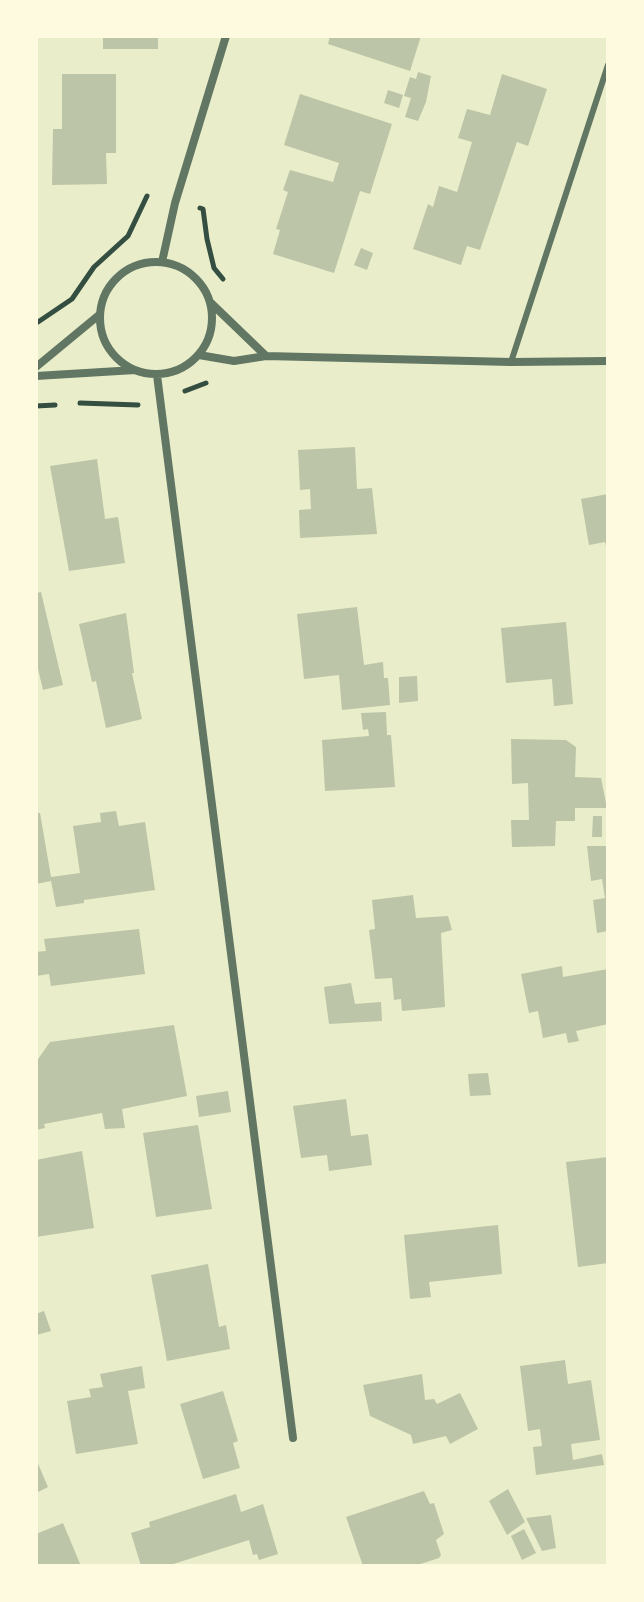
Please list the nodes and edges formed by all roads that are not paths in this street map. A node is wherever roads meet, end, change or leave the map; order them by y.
1 (226, 36) edge
2 (608, 65) edge
3 (162, 262) junction
4 (211, 303) junction
5 (99, 315) junction
6 (199, 355) junction
7 (266, 356) junction
8 (608, 361) edge
9 (511, 362) junction
10 (36, 367) edge
11 (135, 370) junction
12 (157, 375) junction
13 (36, 376) edge
14 (293, 1438) dead end

1 - 3 street
2 - 9 lane
3 - 4 street
3 - 5 street
4 - 6 street
4 - 7 street
5 - 10 street
5 - 11 street
6 - 7 street
6 - 12 street
7 - 9 street
8 - 9 street
11 - 12 street
11 - 13 street
12 - 14 street

